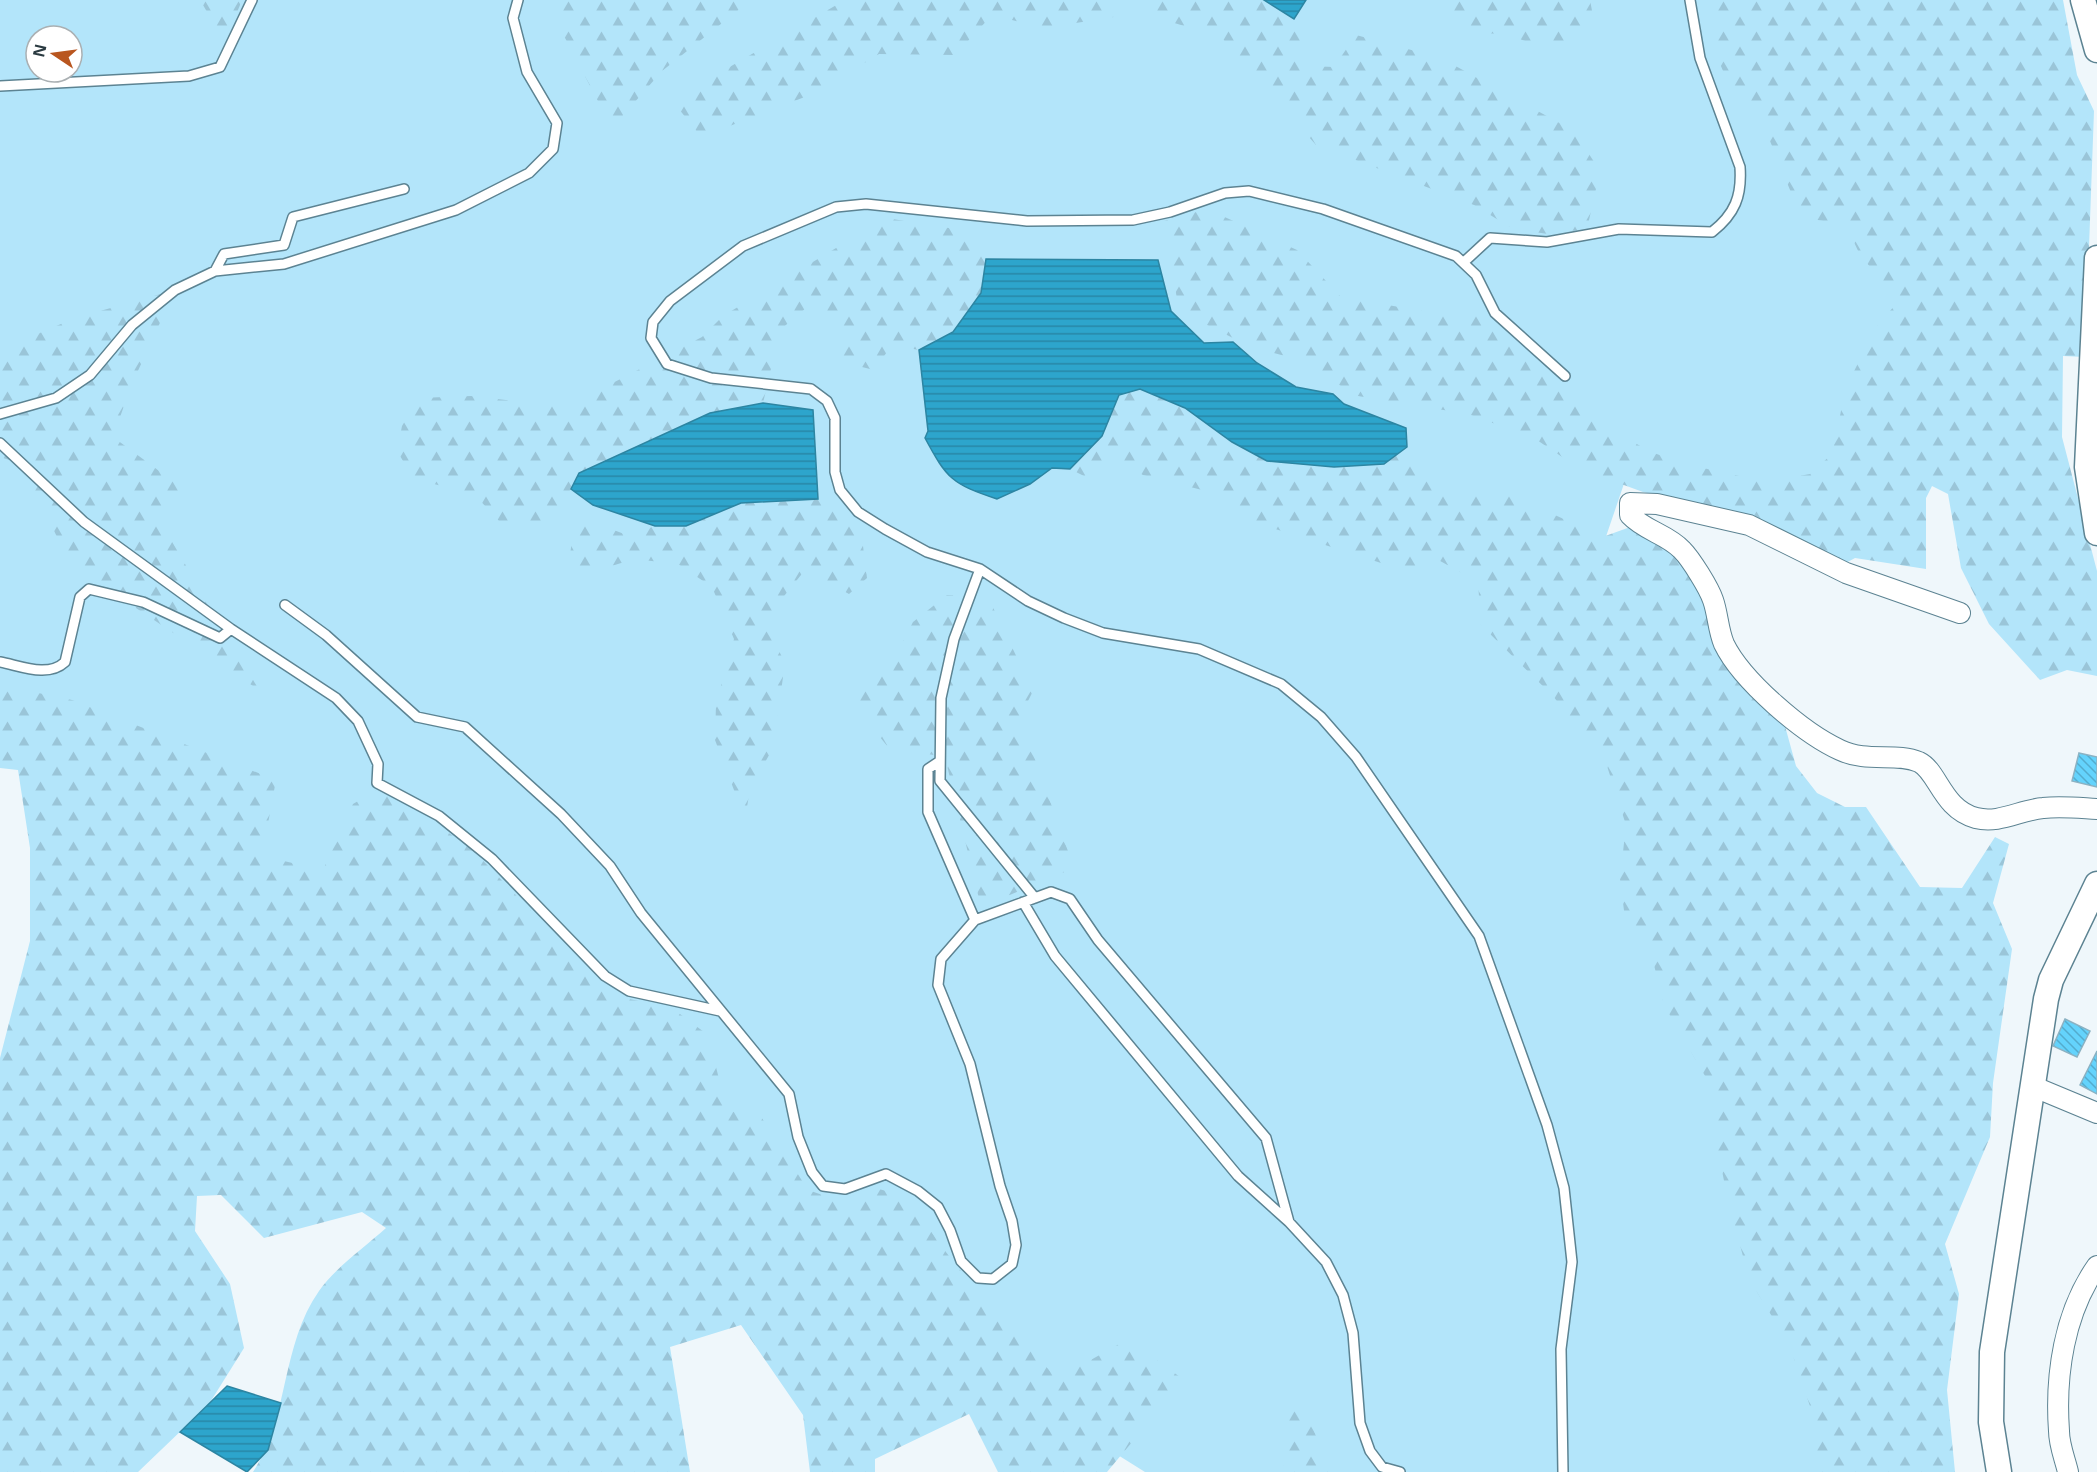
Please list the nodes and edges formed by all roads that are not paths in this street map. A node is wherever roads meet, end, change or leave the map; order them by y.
1 (252, 0) edge
2 (518, 0) edge
3 (1690, 0) edge
4 (2083, 0) edge
5 (2097, 50) edge
6 (0, 86) edge
7 (404, 189) dead end
8 (2097, 258) edge
9 (1464, 262) junction
10 (215, 271) junction
11 (1565, 376) dead end
12 (0, 414) edge
13 (2093, 437) edge
14 (0, 443) edge
15 (2097, 534) edge
16 (980, 569) junction
17 (285, 605) dead end
18 (1960, 613) dead end
19 (231, 629) junction
20 (0, 662) edge
21 (940, 761) junction
22 (2097, 809) edge
23 (2097, 884) edge
24 (1035, 898) junction
25 (1023, 902) junction
26 (975, 920) junction
27 (720, 1011) junction
28 (2032, 1086) junction
29 (2097, 1113) edge
30 (1289, 1222) junction
31 (2097, 1266) edge
32 (1400, 1472) edge
33 (1563, 1472) edge
34 (1999, 1472) edge
35 (2068, 1472) edge

1 - 6 lane
2 - 10 lane
3 - 9 lane
4 - 5 street
7 - 10 lane
8 - 13 street
9 - 11 lane
9 - 16 lane
10 - 12 lane
13 - 15 street
14 - 19 lane
16 - 21 lane
16 - 33 lane
17 - 27 lane
18 - 22 street
19 - 20 lane
19 - 27 lane
21 - 24 lane
21 - 26 lane
23 - 28 street
24 - 25 lane
24 - 30 lane
25 - 26 lane
25 - 30 lane
26 - 27 lane
28 - 29 street
28 - 34 street
30 - 32 lane
31 - 35 street

